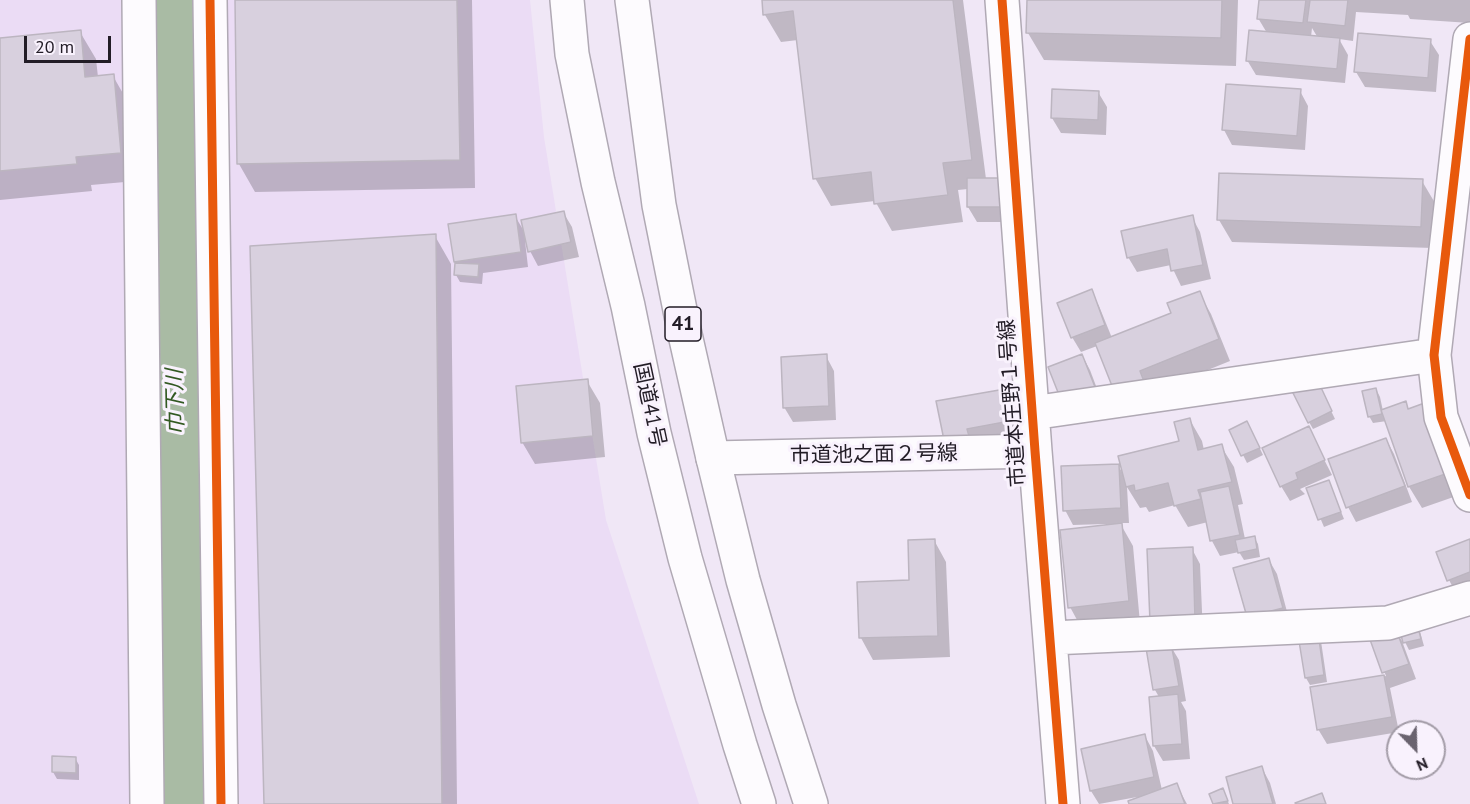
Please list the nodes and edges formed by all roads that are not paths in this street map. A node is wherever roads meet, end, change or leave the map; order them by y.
1 (139, 0) edge
2 (210, 0) edge
3 (567, 0) edge
4 (632, 0) edge
5 (1002, 0) edge
6 (1470, 39) edge
7 (1434, 355) junction
8 (1032, 413) junction
9 (1035, 451) junction
10 (712, 458) junction
11 (1470, 495) edge
12 (1470, 598) edge
13 (1051, 638) junction
14 (147, 804) edge
15 (221, 804) edge
16 (759, 804) edge
17 (811, 804) edge
18 (1063, 804) edge

1 - 14 main road
2 - 15 main road
3 - 16 main road, 国道41号 / 41
4 - 10 main road, 41
5 - 8 main road, 市道本庄野１号線
6 - 7 main road
7 - 8 main road
7 - 11 main road
8 - 9 main road, 市道本庄野１号線
9 - 10 main road, 市道池之面２号線
9 - 13 main road, 市道本庄野１号線
10 - 17 main road, 41
12 - 13 main road
13 - 18 main road, 市道本庄野１号線

